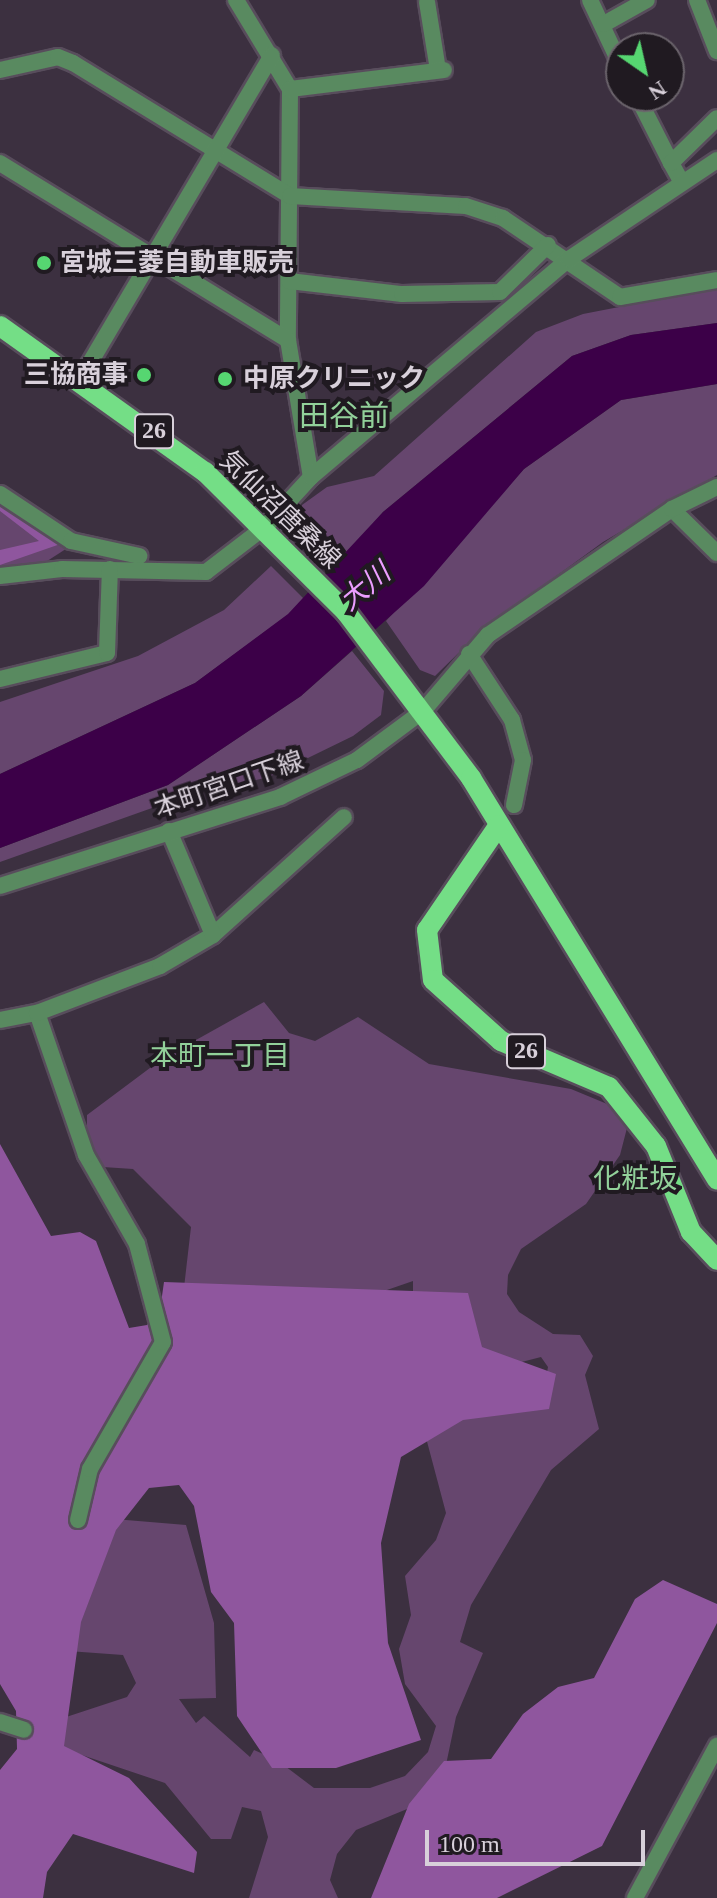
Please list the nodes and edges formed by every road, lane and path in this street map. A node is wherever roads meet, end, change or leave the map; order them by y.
1 (236, 0) edge
2 (590, 0) edge
3 (647, 0) edge
4 (697, 0) edge
5 (427, 2) edge
6 (604, 24) junction
7 (607, 32) edge
8 (717, 51) edge
9 (272, 55) junction
10 (0, 70) edge
11 (290, 89) junction
12 (645, 112) edge
13 (717, 118) edge
14 (217, 149) junction
15 (717, 160) edge
16 (0, 163) edge
17 (671, 163) junction
18 (681, 181) junction
19 (290, 196) junction
20 (548, 245) junction
21 (154, 254) junction
22 (569, 259) junction
23 (717, 280) edge
24 (289, 281) junction
25 (0, 326) edge
26 (288, 340) junction
27 (81, 378) junction
28 (311, 477) junction
29 (717, 487) edge
30 (0, 494) edge
31 (672, 509) junction
32 (266, 526) junction
33 (717, 553) edge
34 (139, 556) dead end
35 (110, 569) junction
36 (0, 576) edge
37 (469, 654) junction
38 (0, 679) edge
39 (423, 711) junction
40 (514, 805) dead end
41 (344, 817) dead end
42 (499, 825) junction
43 (169, 831) junction
44 (0, 886) edge
45 (213, 935) junction
46 (37, 1013) junction
47 (0, 1020) edge
48 (717, 1180) edge
49 (717, 1260) edge
50 (78, 1520) dead end
51 (0, 1722) edge
52 (24, 1730) dead end
53 (717, 1746) edge
54 (635, 1898) edge

1 - 9 street
2 - 6 street
3 - 6 street
4 - 8 street
5 - 11 street
6 - 7 street
9 - 11 street
9 - 14 street
10 - 14 street
11 - 19 street
12 - 17 street
13 - 17 street
14 - 19 street
14 - 21 street
15 - 18 street
16 - 21 street
17 - 18 street
18 - 22 street
19 - 20 street
19 - 24 street
20 - 22 street
20 - 24 street
21 - 26 street
21 - 27 street
22 - 23 street
22 - 28 street
24 - 26 street
25 - 27 main road, 気仙沼唐桑線 / 26
26 - 28 street
27 - 32 main road, 気仙沼唐桑線 / 26
28 - 32 street
29 - 31 street, 本町宮口下線
30 - 34 street
31 - 33 street
31 - 37 street, 本町宮口下線
32 - 35 street
32 - 39 main road, 気仙沼唐桑線 / 26
35 - 36 street
35 - 38 street
37 - 39 street, 本町宮口下線
37 - 40 street
39 - 42 main road, 気仙沼唐桑線 / 26
39 - 43 street, 本町宮口下線
41 - 45 street
42 - 48 main road, 気仙沼唐桑線 / 26
42 - 49 main road, 26
43 - 44 street, 本町宮口下線
43 - 45 street
45 - 46 street
46 - 47 street
46 - 50 street
51 - 52 street
53 - 54 street

